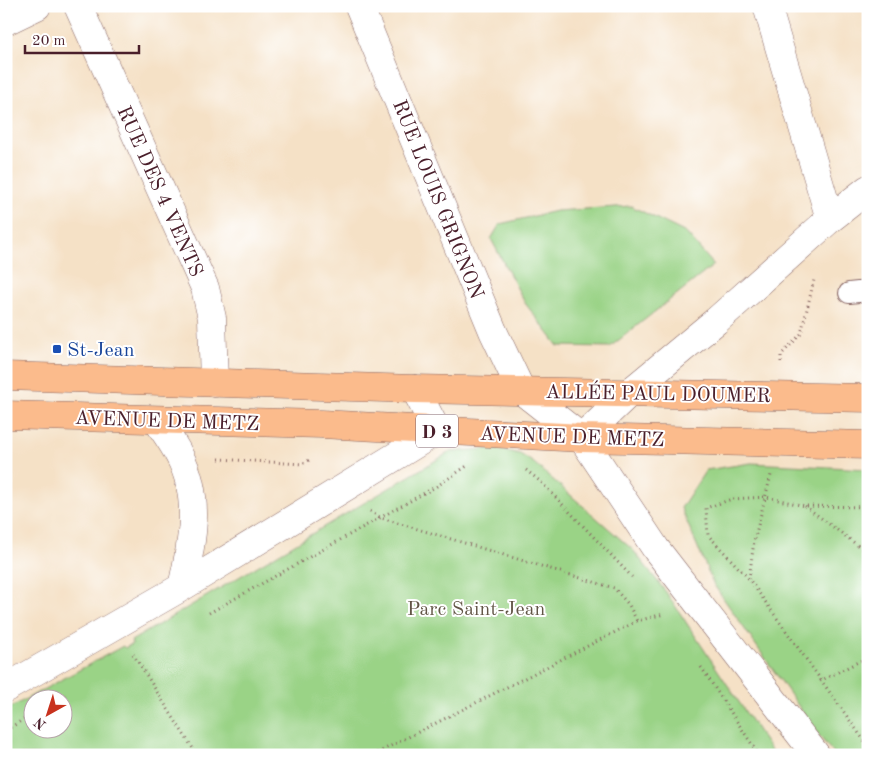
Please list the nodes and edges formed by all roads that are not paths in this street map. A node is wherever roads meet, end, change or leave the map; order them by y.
1 (37, 6) edge
2 (78, 6) edge
3 (359, 6) edge
4 (767, 6) edge
5 (6, 21) edge
6 (868, 189) edge
7 (830, 219) junction
8 (6, 376) edge
9 (214, 383) junction
10 (415, 389) junction
11 (448, 390) joint
12 (521, 390) junction
13 (628, 393) junction
14 (868, 398) edge
15 (6, 415) edge
16 (157, 420) junction
17 (437, 431) junction
18 (582, 438) junction
19 (868, 444) edge
20 (182, 587) junction
21 (6, 688) edge
22 (816, 755) edge

1 - 5 street
2 - 9 street, RUE DES 4 VENTS
3 - 12 street, RUE LOUIS GRIGNON
4 - 7 street
6 - 7 street
7 - 13 street
8 - 9 main road, AVENUE DE METZ / D 3
9 - 10 main road, AVENUE DE METZ / D 3
10 - 11 main road, AVENUE DE METZ / D 3
10 - 17 street
11 - 12 main road, ALLÉE PAUL DOUMER / D 3
12 - 13 main road, ALLÉE PAUL DOUMER / D 3
12 - 18 street
13 - 14 main road, ALLÉE PAUL DOUMER / D 3
13 - 18 street
15 - 16 main road, AVENUE DE METZ / D 3
16 - 17 main road, AVENUE DE METZ / D 3
16 - 20 street
17 - 18 main road, AVENUE DE METZ / D 3
17 - 20 street
18 - 19 main road, AVENUE DE METZ / D 3
18 - 22 street
20 - 21 street

